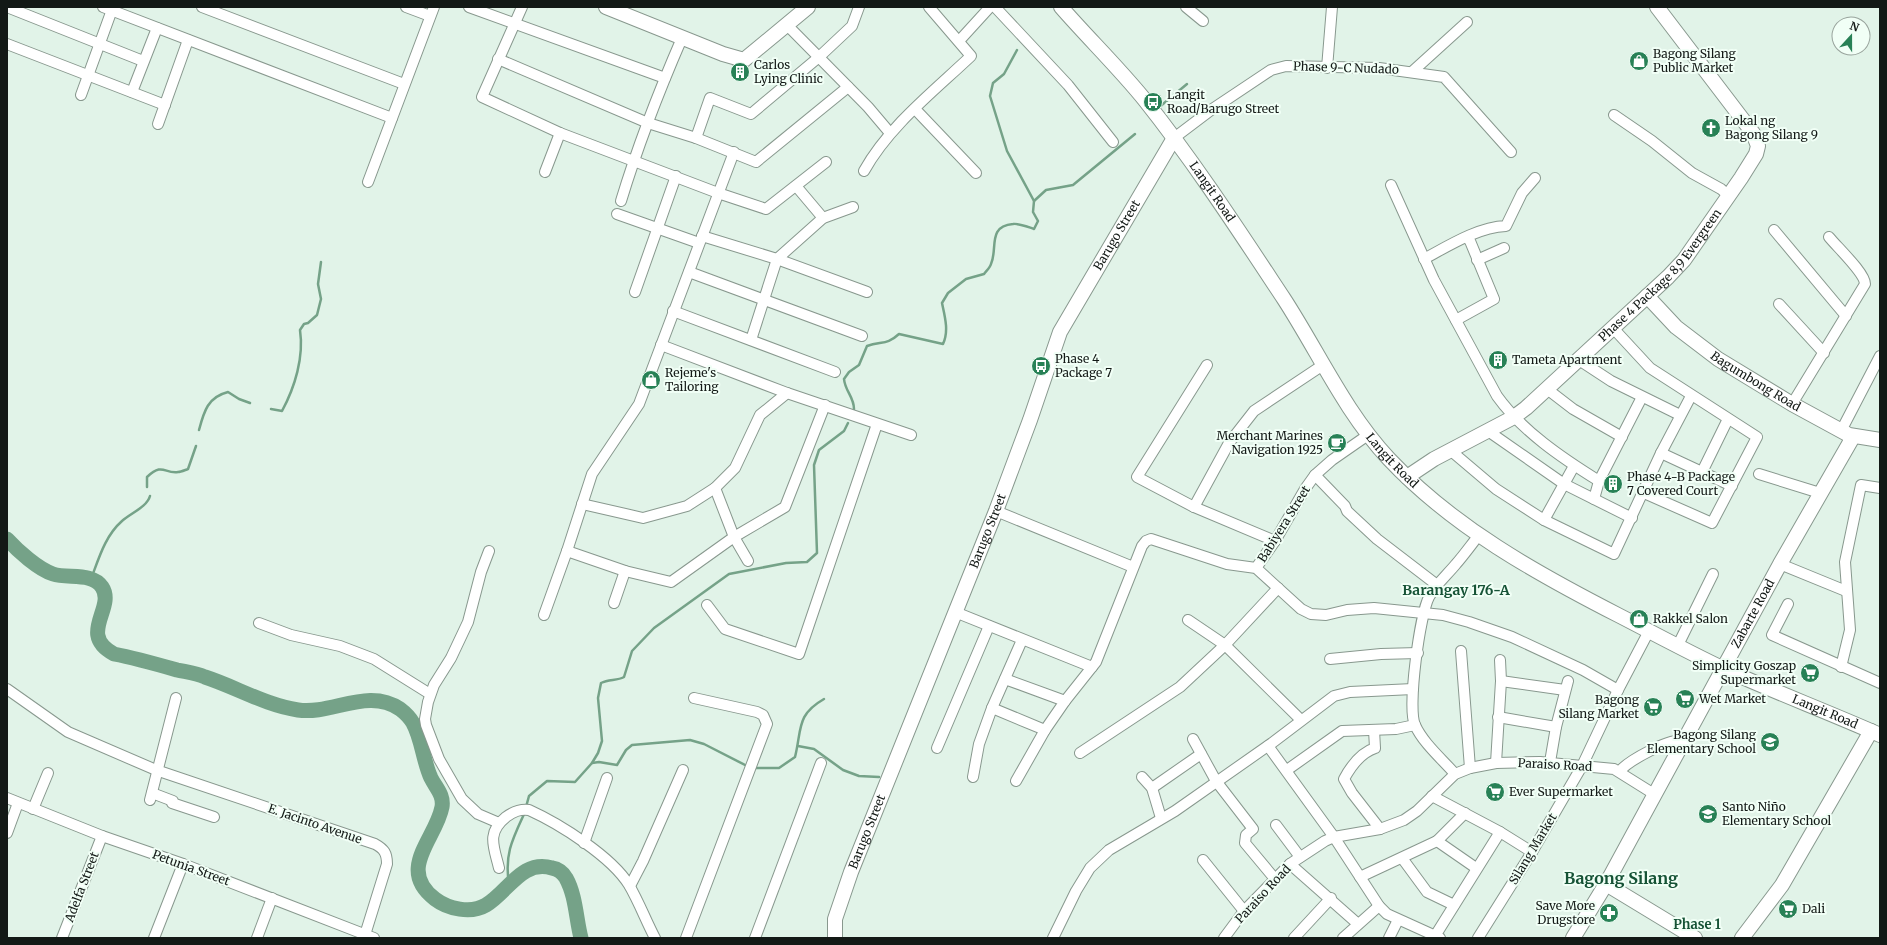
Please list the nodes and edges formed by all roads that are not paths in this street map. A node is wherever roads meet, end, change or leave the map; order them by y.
1 (7, 7) edge
2 (202, 7) edge
3 (232, 7) edge
4 (406, 7) edge
5 (469, 7) edge
6 (522, 7) edge
7 (606, 7) edge
8 (808, 7) edge
9 (859, 7) edge
10 (929, 7) edge
11 (990, 7) edge
12 (995, 7) edge
13 (1060, 7) edge
14 (1186, 7) edge
15 (1332, 7) edge
16 (1657, 7) edge
17 (109, 8) edge
18 (432, 11) edge
19 (228, 17) junction
20 (1203, 21) dead end
21 (1467, 22) dead end
22 (514, 25) junction
23 (787, 25) junction
24 (157, 28) junction
25 (682, 38) junction
26 (188, 40) junction
27 (959, 42) junction
28 (7, 44) edge
29 (100, 44) junction
30 (819, 57) junction
31 (498, 60) junction
32 (143, 61) junction
33 (1327, 68) junction
34 (1413, 71) junction
35 (88, 76) junction
36 (665, 78) junction
37 (404, 84) junction
38 (848, 87) junction
39 (132, 92) junction
40 (81, 95) dead end
41 (165, 105) junction
42 (915, 109) junction
43 (1614, 115) dead end
44 (392, 118) junction
45 (648, 122) junction
46 (158, 124) dead end
47 (560, 133) junction
48 (890, 133) junction
49 (696, 138) junction
50 (1174, 138) junction
51 (1113, 142) dead end
52 (734, 152) junction
53 (1511, 152) dead end
54 (634, 160) junction
55 (826, 162) dead end
56 (864, 170) dead end
57 (546, 172) dead end
58 (976, 173) dead end
59 (676, 176) junction
60 (1536, 178) dead end
61 (368, 182) dead end
62 (1391, 185) dead end
63 (796, 186) junction
64 (718, 193) junction
65 (1729, 196) junction
66 (622, 201) dead end
67 (853, 207) dead end
68 (617, 214) dead end
69 (823, 218) junction
70 (657, 229) junction
71 (1774, 230) dead end
72 (1467, 238) junction
73 (1829, 238) dead end
74 (700, 239) junction
75 (1504, 248) dead end
76 (777, 259) junction
77 (1424, 259) junction
78 (1477, 260) junction
79 (689, 272) junction
80 (635, 292) dead end
81 (867, 292) dead end
82 (1647, 296) junction
83 (765, 300) junction
84 (1779, 304) dead end
85 (674, 311) junction
86 (1846, 316) junction
87 (1456, 320) junction
88 (1613, 328) junction
89 (862, 336) dead end
90 (751, 340) junction
91 (661, 346) junction
92 (1824, 353) junction
93 (1880, 356) edge
94 (1579, 360) junction
95 (1207, 365) dead end
96 (1323, 365) junction
97 (835, 372) dead end
98 (1547, 389) junction
99 (787, 393) junction
100 (1691, 396) junction
101 (1642, 397) junction
102 (1792, 404) junction
103 (825, 405) junction
104 (1680, 415) junction
105 (1514, 417) junction
106 (1728, 419) junction
107 (877, 424) junction
108 (1488, 431) junction
109 (1847, 434) junction
110 (911, 435) dead end
111 (1368, 435) junction
112 (1622, 437) junction
113 (1880, 440) edge
114 (1450, 450) junction
115 (1661, 453) junction
116 (1574, 466) junction
117 (1702, 472) junction
118 (1759, 474) dead end
119 (1315, 475) junction
120 (1407, 477) junction
121 (1599, 481) junction
122 (1564, 484) junction
123 (1732, 486) junction
124 (715, 488) junction
125 (1880, 488) edge
126 (1644, 493) junction
127 (1820, 493) junction
128 (1594, 499) junction
129 (582, 504) junction
130 (1194, 506) junction
131 (996, 511) junction
132 (1632, 518) junction
133 (1544, 520) junction
134 (1479, 536) junction
135 (734, 537) junction
136 (1275, 542) junction
137 (489, 551) dead end
138 (567, 551) junction
139 (748, 561) dead end
140 (1780, 564) junction
141 (1133, 567) junction
142 (1256, 568) junction
143 (624, 571) junction
144 (1713, 574) dead end
145 (1437, 584) junction
146 (1278, 588) junction
147 (1846, 592) junction
148 (614, 603) dead end
149 (1788, 604) dead end
150 (707, 605) dead end
151 (955, 612) junction
152 (1423, 612) junction
153 (544, 615) dead end
154 (1188, 620) dead end
155 (259, 623) dead end
156 (989, 626) junction
157 (1649, 631) junction
158 (1022, 640) junction
159 (1225, 645) junction
160 (1678, 646) junction
161 (1461, 651) dead end
162 (1418, 653) junction
163 (1330, 659) dead end
164 (1500, 660) dead end
165 (1092, 667) junction
166 (1841, 667) junction
167 (1723, 668) junction
168 (1005, 679) junction
169 (1501, 681) junction
170 (1880, 683) edge
171 (7, 689) edge
172 (1413, 689) junction
173 (1618, 690) junction
174 (430, 694) junction
175 (176, 698) dead end
176 (694, 698) dead end
177 (1065, 701) junction
178 (992, 708) junction
179 (1498, 717) junction
180 (1301, 720) junction
181 (1415, 725) junction
182 (1556, 727) junction
183 (1045, 730) junction
184 (1374, 730) junction
185 (1875, 733) edge
186 (1193, 739) dead end
187 (1683, 741) junction
188 (1268, 746) junction
189 (937, 748) dead end
190 (1080, 753) dead end
191 (1200, 754) junction
192 (1550, 762) junction
193 (820, 763) dead end
194 (1496, 763) junction
195 (1582, 766) junction
196 (1470, 768) junction
197 (156, 770) junction
198 (683, 770) dead end
199 (1287, 770) junction
200 (1620, 772) junction
201 (48, 773) dead end
202 (1455, 774) junction
203 (1142, 776) dead end
204 (973, 777) dead end
205 (607, 778) dead end
206 (1016, 781) dead end
207 (1216, 781) junction
208 (1152, 788) junction
209 (1654, 794) junction
210 (1432, 796) junction
211 (7, 798) edge
212 (18, 803) junction
213 (33, 809) junction
214 (1464, 813) junction
215 (214, 817) dead end
216 (1161, 818) junction
217 (499, 823) junction
218 (1276, 826) dead end
219 (1380, 829) junction
220 (7, 832) edge
221 (1500, 832) junction
222 (102, 836) junction
223 (1334, 837) junction
224 (1437, 841) junction
225 (584, 843) junction
226 (1532, 852) junction
227 (1300, 857) junction
228 (1402, 858) junction
229 (1203, 860) dead end
230 (183, 864) junction
231 (1290, 864) junction
232 (499, 868) dead end
233 (1476, 868) junction
234 (1360, 877) junction
235 (1275, 879) junction
236 (1606, 884) junction
237 (630, 886) junction
238 (272, 898) junction
239 (1331, 898) junction
240 (1454, 905) junction
241 (1379, 906) junction
242 (1244, 911) junction
243 (1398, 920) junction
244 (1358, 924) junction
245 (368, 937) edge
246 (1437, 937) edge
247 (62, 938) edge
248 (154, 938) edge
249 (257, 938) edge
250 (655, 938) edge
251 (686, 938) edge
252 (755, 938) edge
253 (835, 938) edge
254 (1053, 938) edge
255 (1224, 938) edge
256 (1294, 938) edge
257 (1343, 938) edge
258 (1388, 938) edge
259 (1478, 938) edge
260 (1573, 938) edge
261 (1695, 938) edge
262 (1742, 938) edge

1 - 29 street
2 - 19 street
3 - 19 street
4 - 18 street
5 - 22 street
6 - 22 street
7 - 25 main road
8 - 23 main road
9 - 30 street
10 - 27 street
11 - 27 street
12 - 51 street
13 - 50 main road, Langit Road
14 - 20 street
15 - 33 street
16 - 65 main road, Phase 4 Package 8,9 Evergreen
17 - 24 street
17 - 29 street
18 - 37 street
19 - 37 street
21 - 34 street
22 - 31 street
22 - 36 street
23 - 25 main road
23 - 30 street
24 - 26 street
24 - 32 street
25 - 36 street
26 - 41 street
26 - 44 street
27 - 42 street
28 - 35 street
29 - 32 street
29 - 35 street
30 - 38 street
30 - 49 street
31 - 45 street
31 - 47 street
32 - 39 street
33 - 34 street, Phase 9-C Nudado
33 - 50 street, Phase 9-C Nudado
34 - 53 street, Phase 9-C Nudado
35 - 39 street
35 - 40 street
36 - 45 street
37 - 44 street
38 - 48 street
38 - 52 street
39 - 41 street
41 - 46 street
42 - 48 street
42 - 58 street
43 - 65 street
44 - 61 street
45 - 49 street
45 - 54 street
47 - 54 street
47 - 57 street
48 - 56 street
49 - 52 street
50 - 96 main road, Langit Road
50 - 131 main road, Barugo Street
52 - 64 street
54 - 59 street
54 - 66 street
55 - 63 street
59 - 64 street
59 - 70 street
60 - 72 street
62 - 77 street
63 - 64 street
63 - 69 street
64 - 74 street
65 - 82 main road, Phase 4 Package 8,9 Evergreen
67 - 69 street
68 - 70 street
69 - 76 street
70 - 74 street
70 - 80 street
71 - 86 street
72 - 77 street
72 - 78 street
73 - 86 street
74 - 76 street
74 - 79 street
75 - 78 street
76 - 81 street
76 - 83 street
77 - 87 street
78 - 87 street
79 - 83 street
79 - 85 street
82 - 88 main road, Phase 4 Package 8,9 Evergreen
82 - 102 main road, Bagumbong Road
83 - 89 street
83 - 90 street
84 - 92 street
85 - 90 street
85 - 91 street
86 - 92 street
87 - 105 street
88 - 94 main road, Phase 4 Package 8,9 Evergreen
88 - 100 street
90 - 97 street
91 - 99 street
91 - 129 street
92 - 102 street
93 - 109 street
94 - 98 main road, Phase 4 Package 8,9 Evergreen
94 - 101 street
95 - 130 street
96 - 111 main road, Langit Road
96 - 130 street
98 - 105 main road, Phase 4 Package 8,9 Evergreen
98 - 112 street
99 - 103 street
99 - 124 street
100 - 104 street
100 - 106 street
101 - 104 street
101 - 112 street
102 - 109 main road, Bagumbong Road
103 - 107 street
103 - 135 street
104 - 115 street
105 - 108 main road, Phase 4 Package 8,9 Evergreen
105 - 116 street
106 - 117 street
106 - 123 street
107 - 110 street
107 - 150 street
108 - 114 main road, Phase 4 Package 8,9 Evergreen
108 - 122 street
109 - 113 main road, Bagumbong Road
109 - 127 main road, Zabarte Road
111 - 119 street, Babiyera Street
111 - 120 main road, Langit Road
112 - 121 street
114 - 120 main road, Phase 4 Package 8,9 Evergreen
114 - 133 street
115 - 117 street
115 - 126 street
116 - 121 street
116 - 122 street
117 - 123 street
118 - 127 street
119 - 136 street, Babiyera Street
119 - 145 street
120 - 134 main road, Langit Road
121 - 128 street
122 - 128 street
122 - 133 street
123 - 126 street
124 - 129 street
124 - 135 street
125 - 147 street
126 - 132 street
127 - 140 main road, Zabarte Road
128 - 132 street
129 - 138 street
130 - 136 street
131 - 141 street
131 - 151 main road, Barugo Street
132 - 133 street
134 - 145 street
134 - 157 main road, Langit Road
135 - 139 street
135 - 143 street
136 - 142 street, Babiyera Street
137 - 174 street
138 - 143 street
138 - 153 street
140 - 147 street
140 - 167 main road, Zabarte Road
141 - 142 street
141 - 165 street
142 - 146 street
143 - 148 street
144 - 160 street
145 - 152 street
146 - 152 street
146 - 159 street
147 - 166 street
149 - 166 street
151 - 156 street
151 - 253 main road, Barugo Street
152 - 162 street
152 - 173 street
154 - 159 street
155 - 174 street
156 - 158 street
156 - 189 street
157 - 160 main road, Langit Road
157 - 173 street, Silang Market
158 - 165 street
158 - 168 street
159 - 180 street
159 - 190 street
160 - 167 main road, Langit Road
161 - 196 street
162 - 163 street
162 - 172 street
164 - 169 street
165 - 177 street
166 - 170 street
167 - 185 main road, Langit Road
167 - 187 main road, Zabarte Road
168 - 177 street
168 - 178 street
169 - 179 street
169 - 182 street
171 - 197 street
172 - 180 street
172 - 181 street
173 - 195 street, Silang Market
174 - 217 street
175 - 197 street
176 - 251 street
177 - 183 street
178 - 183 street
178 - 204 street
179 - 182 street
179 - 194 street
180 - 188 street
181 - 184 street
181 - 202 street
182 - 192 street
183 - 206 street
184 - 199 street
184 - 219 street
185 - 262 main road
186 - 191 street
187 - 200 street
187 - 209 main road, Zabarte Road
188 - 199 street
188 - 207 street
191 - 207 street
191 - 208 street
192 - 194 street, Paraiso Road
192 - 195 street, Paraiso Road
193 - 252 street
194 - 196 street, Paraiso Road
195 - 200 street, Paraiso Road
195 - 226 street, Silang Market
196 - 202 street, Paraiso Road
197 - 215 street
197 - 245 street, E. Jacinto Avenue
198 - 237 street
199 - 223 street
200 - 209 street, Paraiso Road
201 - 213 street
202 - 210 street, Paraiso Road
203 - 208 street
205 - 225 street
207 - 216 street
207 - 235 street
208 - 216 street
209 - 236 main road, Zabarte Road
210 - 214 street
210 - 219 street, Paraiso Road
211 - 212 street, Petunia Street
212 - 213 street, Petunia Street
212 - 220 street
213 - 222 street, Petunia Street
214 - 221 street
214 - 224 street
216 - 254 street
217 - 225 street
217 - 232 street
218 - 227 street
219 - 223 street, Paraiso Road
221 - 226 street
221 - 233 street
222 - 230 street, Petunia Street
222 - 247 street, Adelfa Street
223 - 227 street, Paraiso Road
223 - 234 street
224 - 228 street
224 - 233 street
225 - 237 street
226 - 259 street, Silang Market
227 - 231 street, Paraiso Road
228 - 234 street
228 - 240 street
229 - 242 street
230 - 238 street, Petunia Street
230 - 248 street
231 - 235 street, Paraiso Road
231 - 239 street
233 - 240 street
234 - 241 street
235 - 242 street, Paraiso Road
236 - 260 main road, Zabarte Road
236 - 261 main road
237 - 250 street
238 - 245 street, Petunia Street
238 - 249 street
239 - 244 street
239 - 256 street
240 - 246 street
241 - 243 street
241 - 244 street
242 - 255 street, Paraiso Road
243 - 246 street
243 - 258 street
244 - 257 street

